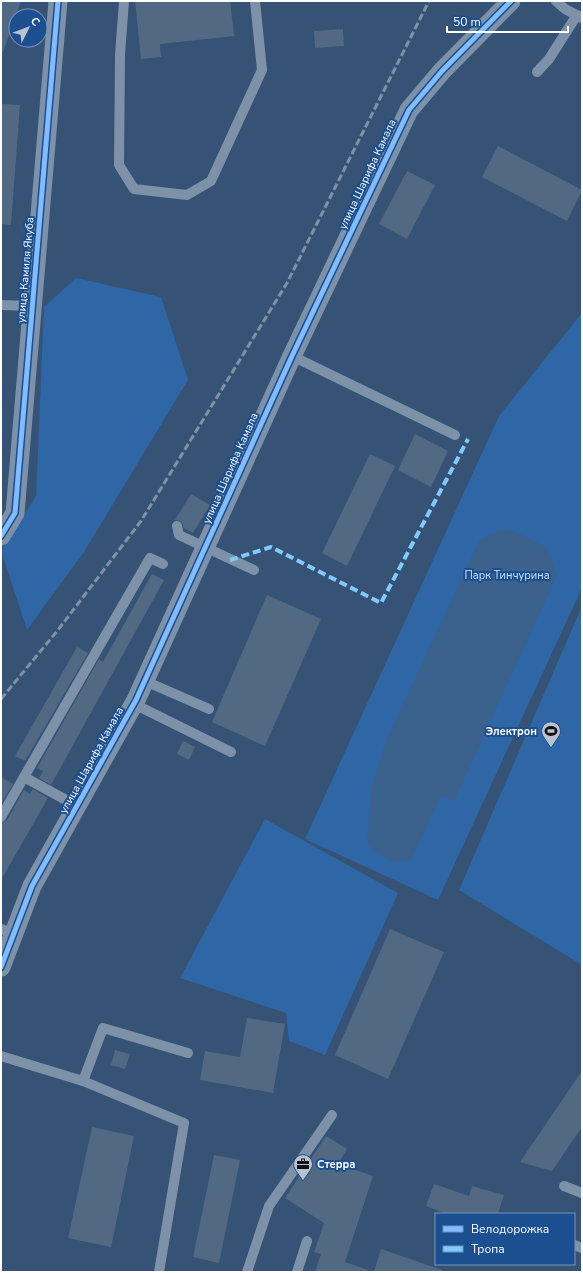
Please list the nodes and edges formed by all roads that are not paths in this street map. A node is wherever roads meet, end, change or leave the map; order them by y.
1 (58, 1) edge
2 (124, 1) edge
3 (255, 1) edge
4 (511, 1) edge
5 (556, 1) edge
6 (579, 17) edge
7 (537, 72) dead end
8 (1, 305) edge
9 (32, 306) junction
10 (292, 356) junction
11 (455, 435) dead end
12 (177, 526) dead end
13 (1, 536) edge
14 (205, 549) junction
15 (163, 564) dead end
16 (254, 570) dead end
17 (144, 681) junction
18 (134, 704) junction
19 (209, 709) dead end
20 (231, 752) dead end
21 (24, 777) junction
22 (77, 806) junction
23 (1, 817) edge
24 (7, 931) edge
25 (1, 967) edge
26 (188, 1053) dead end
27 (1, 1056) edge
28 (83, 1081) junction
29 (332, 1115) dead end
30 (564, 1186) dead end
31 (582, 1193) edge
32 (307, 1240) dead end
33 (159, 1272) edge
34 (246, 1272) edge
35 (297, 1272) edge

1 - 9 street, улица Камиля Якуба
2 - 3 lane
4 - 10 street, улица Шарифа Камала
5 - 6 lane
6 - 7 lane
8 - 9 lane
9 - 13 street, улица Камиля Якуба
10 - 11 lane
10 - 14 street, улица Шарифа Камала
12 - 14 lane
14 - 16 lane
14 - 17 street, улица Шарифа Камала
15 - 21 lane
17 - 18 street, улица Шарифа Камала
17 - 19 lane
18 - 20 lane
18 - 22 street, улица Шарифа Камала
21 - 22 lane
21 - 23 lane
22 - 24 street, улица Шарифа Камала
24 - 25 street, улица Шарифа Камала
26 - 28 lane
27 - 28 lane
28 - 33 lane
29 - 34 lane
30 - 31 lane
32 - 35 lane

